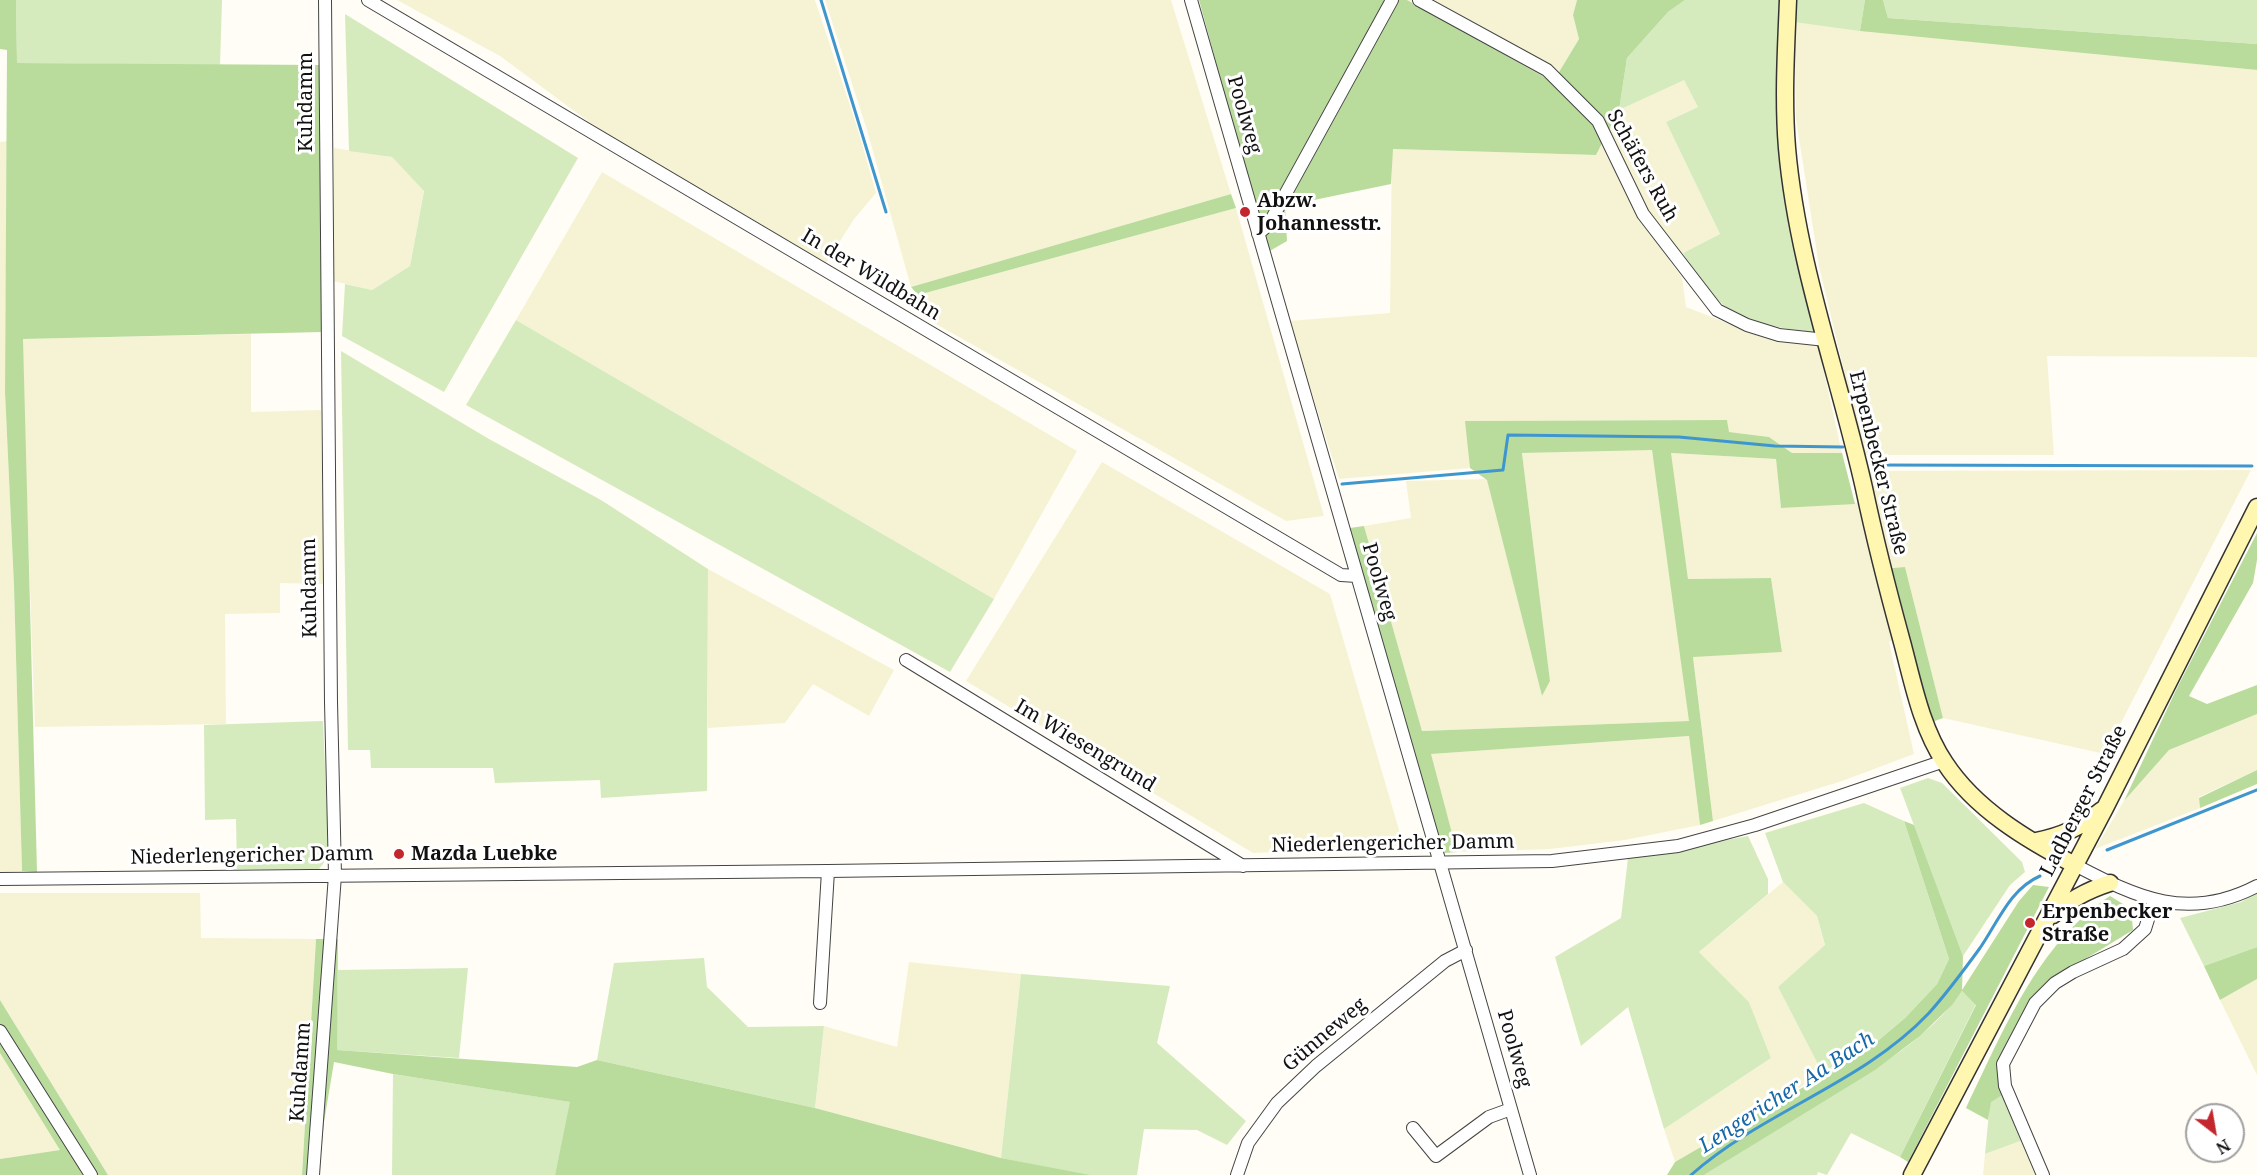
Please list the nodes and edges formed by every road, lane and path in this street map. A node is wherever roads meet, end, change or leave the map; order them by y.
1 (325, 0) edge
2 (368, 0) edge
3 (1191, 0) edge
4 (1392, 0) edge
5 (1419, 0) edge
6 (1788, 0) edge
7 (1258, 234) junction
8 (1826, 340) junction
9 (2257, 507) edge
10 (1357, 576) junction
11 (906, 660) dead end
12 (1944, 761) junction
13 (2105, 808) junction
14 (2036, 841) junction
15 (1441, 864) junction
16 (2075, 865) junction
17 (1243, 866) junction
18 (828, 871) junction
19 (334, 875) junction
20 (0, 879) edge
21 (2110, 884) junction
22 (2257, 886) edge
23 (2154, 900) junction
24 (2046, 921) junction
25 (1466, 950) junction
26 (820, 1003) dead end
27 (0, 1031) edge
28 (1511, 1109) junction
29 (1413, 1128) dead end
30 (91, 1175) edge
31 (313, 1175) edge
32 (1237, 1175) edge
33 (1530, 1175) edge
34 (1912, 1175) edge
35 (2043, 1175) edge

1 - 19 street, Kuhdamm
2 - 10 street, In der Wildbahn
3 - 7 street, Poolweg
4 - 7 street
5 - 8 street, Schäfers Ruh
6 - 8 main road, Erpenbecker Straße
7 - 10 street, Poolweg
8 - 12 main road, Erpenbecker Straße
9 - 13 main road, Ladberger Straße
10 - 15 street, Poolweg
11 - 17 street, Im Wiesengrund
12 - 14 main road, Erpenbecker Straße
12 - 15 street, Niederlengericher Damm
13 - 14 main road
13 - 16 main road, Ladberger Straße
14 - 16 main road, Erpenbecker Straße
15 - 17 street, Niederlengericher Damm
15 - 25 street, Poolweg
16 - 21 street
16 - 24 main road, Ladberger Straße
17 - 18 street, Niederlengericher Damm
18 - 19 street, Niederlengericher Damm
18 - 26 street
19 - 20 street, Niederlengericher Damm
19 - 31 street, Kuhdamm
21 - 23 street
21 - 24 main road
22 - 23 street
23 - 35 street
24 - 34 main road, Ladberger Straße
25 - 28 street, Poolweg
25 - 32 street, Günneweg
27 - 30 street
28 - 29 street
28 - 33 street, Poolweg

